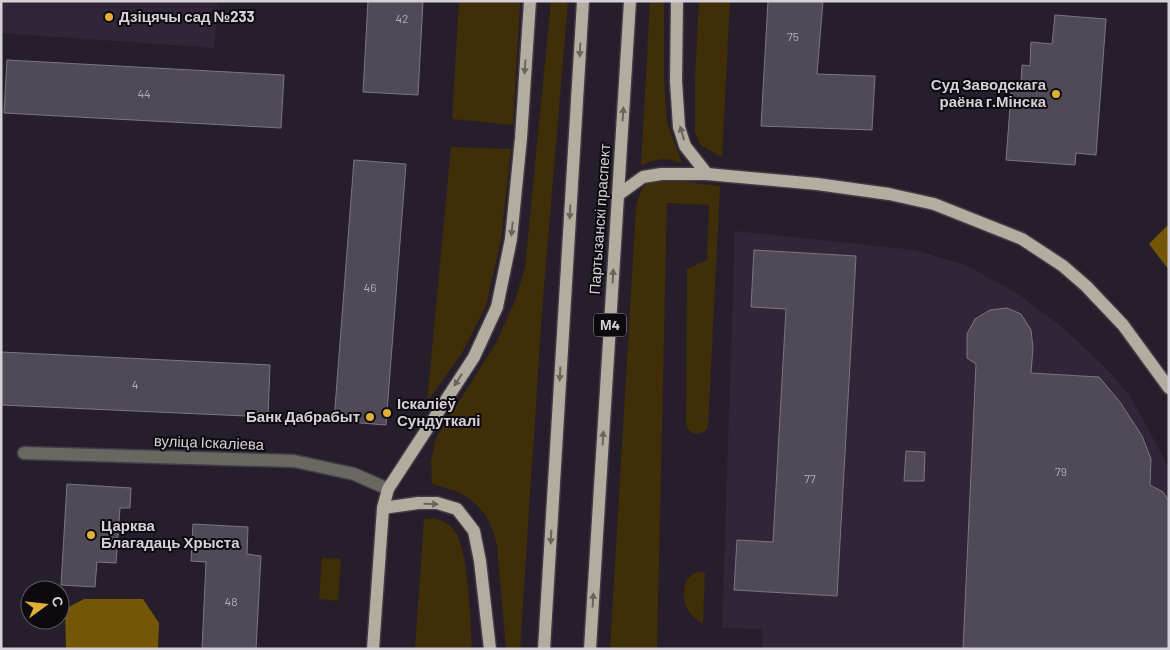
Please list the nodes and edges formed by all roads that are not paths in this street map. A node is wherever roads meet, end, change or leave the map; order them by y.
1 (530, 1) edge
2 (582, 1) edge
3 (630, 1) edge
4 (677, 1) edge
5 (707, 174) junction
6 (618, 195) junction
7 (1169, 388) edge
8 (24, 453) dead end
9 (388, 489) junction
10 (383, 508) junction
11 (373, 649) edge
12 (490, 649) edge
13 (544, 649) edge
14 (590, 649) edge

1 -> 9 main road
2 -> 13 main road, Партызанскі праспект
6 -> 3 main road, Партызанскі праспект / М4
5 -> 4 main road
5 - 6 main road
5 - 7 main road
14 -> 6 main road, Партызанскі праспект / М4
8 - 9 street, вуліца Іскаліева
9 - 10 main road
10 - 11 main road
10 -> 12 main road

